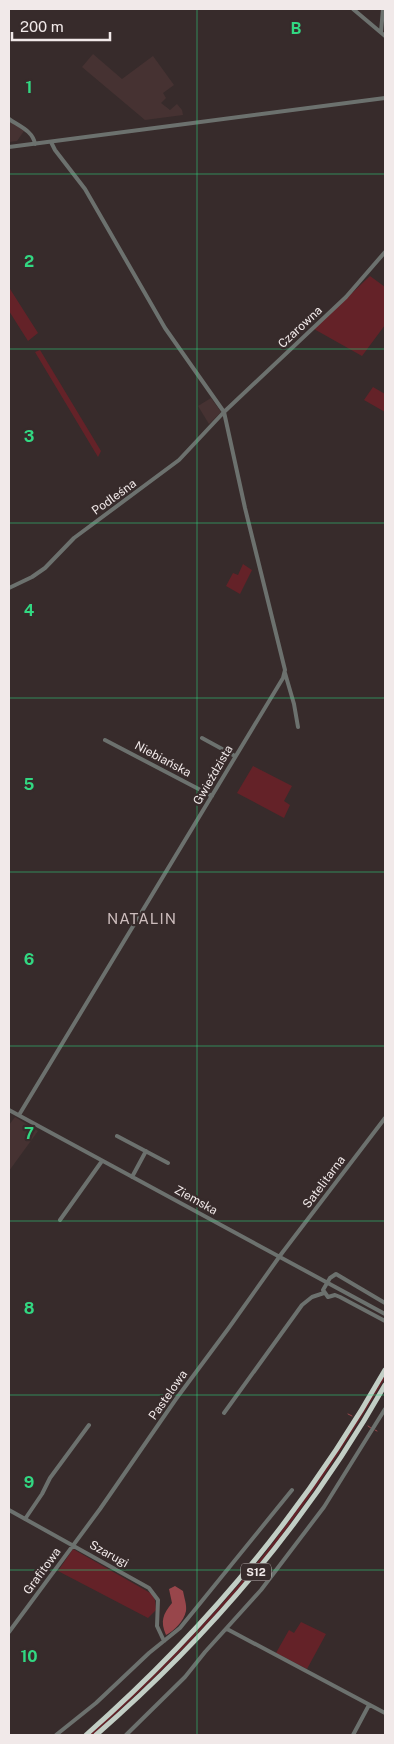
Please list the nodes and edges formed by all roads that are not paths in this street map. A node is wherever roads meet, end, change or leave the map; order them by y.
1 (353, 9) edge
2 (383, 9) edge
3 (381, 32) junction
4 (385, 36) edge
5 (385, 98) edge
6 (9, 119) edge
7 (51, 142) junction
8 (35, 144) junction
9 (9, 147) edge
10 (385, 252) edge
11 (224, 412) junction
12 (9, 588) edge
13 (285, 673) junction
14 (298, 727) dead end
15 (202, 738) dead end
16 (105, 740) dead end
17 (235, 756) junction
18 (212, 796) junction
19 (9, 1110) edge
20 (19, 1116) junction
21 (385, 1118) edge
22 (117, 1136) dead end
23 (146, 1151) junction
24 (102, 1161) junction
25 (168, 1163) dead end
26 (132, 1177) junction
27 (60, 1220) dead end
28 (280, 1257) junction
29 (327, 1283) junction
30 (324, 1293) junction
31 (385, 1303) edge
32 (385, 1314) edge
33 (385, 1321) edge
34 (385, 1370) edge
35 (385, 1385) edge
36 (385, 1409) edge
37 (224, 1413) dead end
38 (89, 1425) dead end
39 (292, 1490) dead end
40 (9, 1510) edge
41 (25, 1519) junction
42 (73, 1545) junction
43 (227, 1629) junction
44 (9, 1632) edge
45 (164, 1641) junction
46 (368, 1705) junction
47 (385, 1713) edge
48 (56, 1735) edge
49 (86, 1735) edge
50 (96, 1735) edge
51 (126, 1735) edge
52 (353, 1735) edge

1 - 3 street
2 - 3 street
3 - 4 street
5 - 7 street
6 - 8 street
7 - 8 street
7 - 11 street
8 - 9 street
10 - 11 street, Czarowna
11 - 12 street, Podleśna
11 - 13 street
13 - 14 street
13 - 17 street, Gwieździsta
15 - 17 street
16 - 18 street, Niebiańska
17 - 18 street, Gwieździsta
18 - 20 street, Gwieździsta
19 - 20 street, Ziemska
20 - 24 street, Ziemska
21 - 28 street, Satelitarna
22 - 23 street
23 - 25 street
23 - 26 street
24 - 26 street, Ziemska
24 - 27 street
26 - 28 street, Ziemska
28 - 29 street, Ziemska
28 - 42 street, Pastelowa
29 - 30 street
29 - 31 street
29 - 32 street, Ziemska
30 - 33 street
30 - 37 street
34 - 49 highway, S12
35 - 50 highway, S12
36 - 43 street
38 - 41 street
39 - 45 street
40 - 41 street, Szarugi
41 - 42 street, Szarugi
42 - 44 street, Grafitowa
42 - 45 street, Szarugi
43 - 46 street
43 - 51 street
45 - 48 street
46 - 47 street
46 - 52 street

